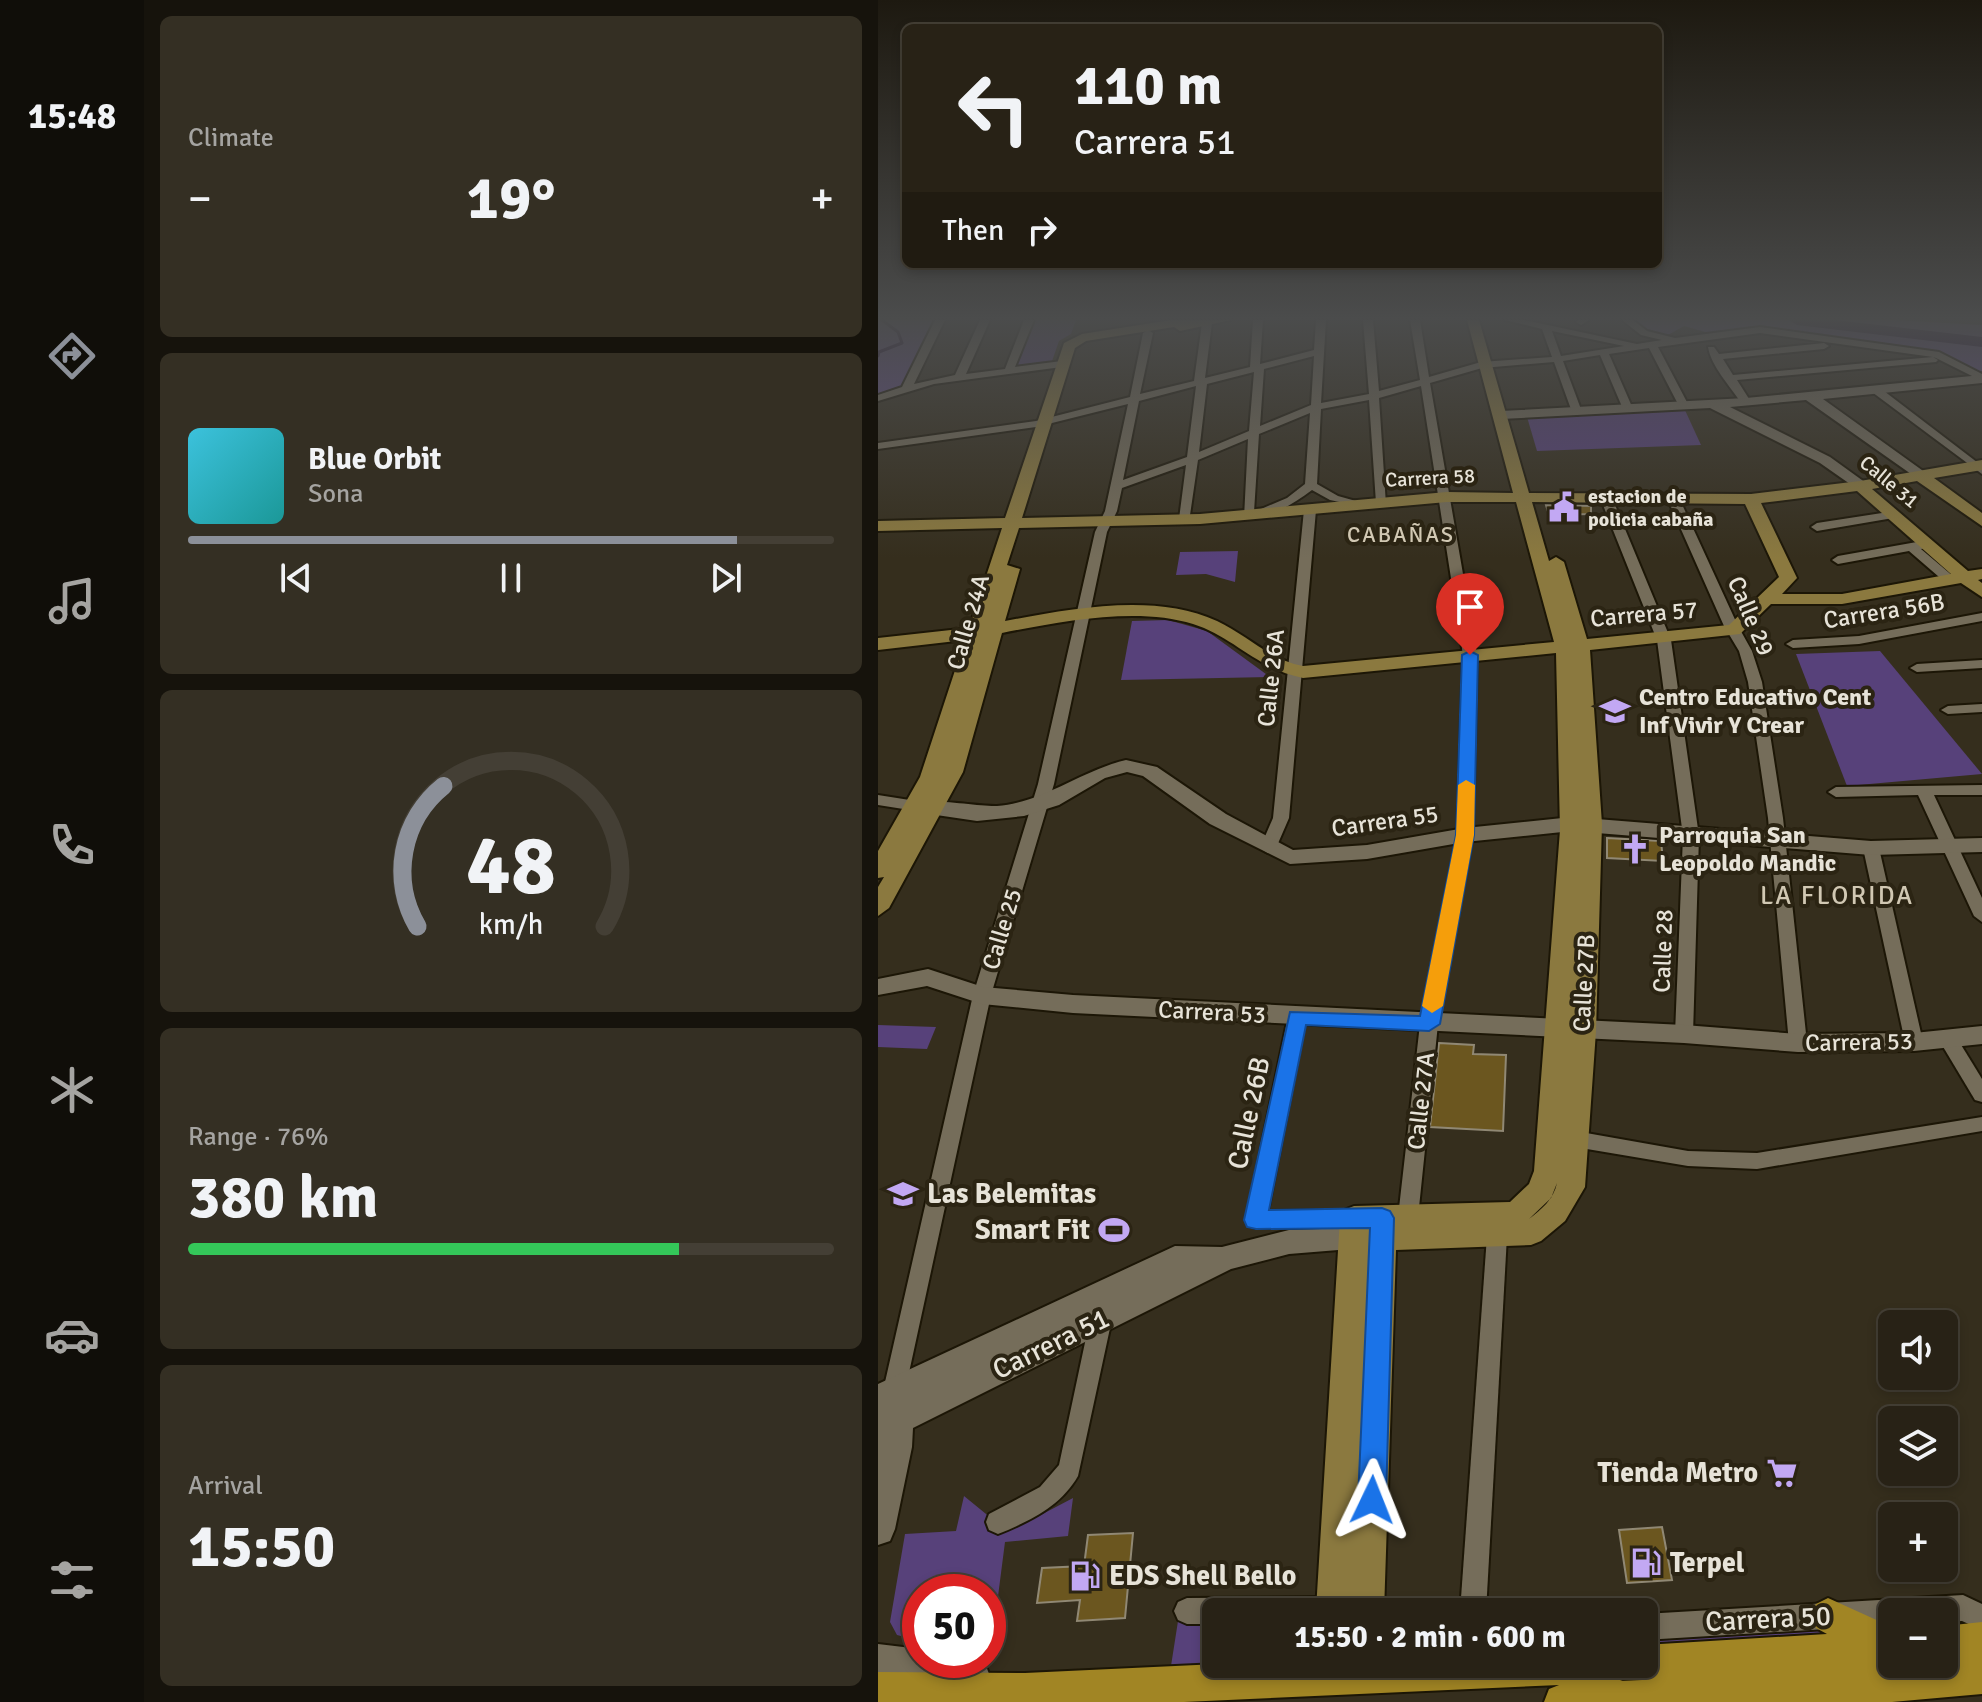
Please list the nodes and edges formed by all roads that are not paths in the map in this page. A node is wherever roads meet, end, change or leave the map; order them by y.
1 (1055, 399) edge
2 (1057, 399) edge
3 (1134, 399) edge
4 (1136, 399) edge
5 (1199, 399) edge
6 (1256, 399) edge
7 (1316, 399) edge
8 (1356, 399) edge
9 (1374, 399) edge
10 (1430, 399) edge
11 (1502, 399) edge
12 (1572, 399) edge
13 (1624, 399) edge
14 (1680, 399) edge
15 (1744, 399) edge
16 (1779, 399) edge
17 (1814, 399) edge
18 (1889, 399) edge
19 (1746, 402) junction
20 (1713, 404) junction
21 (1684, 406) junction
22 (1315, 407) junction
23 (1628, 409) junction
24 (1577, 412) junction
25 (1506, 415) junction
26 (1050, 421) junction
27 (1254, 433) junction
28 (878, 446) edge
29 (1192, 459) junction
30 (1980, 467) edge
31 (1921, 476) junction
32 (1311, 485) junction
33 (1116, 486) junction
34 (1860, 486) junction
35 (1447, 497) junction
36 (1531, 498) junction
37 (1751, 499) junction
38 (1607, 500) junction
39 (1674, 500) junction
40 (1382, 503) junction
41 (1359, 505) junction
42 (1310, 510) junction
43 (1253, 515) junction
44 (1895, 515) junction
45 (1185, 519) junction
46 (1107, 520) junction
47 (1982, 521) edge
48 (1018, 522) junction
49 (878, 526) edge
50 (1817, 527) dead end
51 (1920, 546) junction
52 (1838, 560) dead end
53 (1966, 577) edge
54 (1982, 592) edge
55 (1769, 599) junction
56 (1083, 614) junction
57 (1982, 617) edge
58 (1734, 630) junction
59 (983, 632) junction
60 (1663, 637) junction
61 (878, 644) edge
62 (1572, 644) junction
63 (1793, 644) dead end
64 (1470, 655) junction
65 (1982, 664) edge
66 (1917, 668) dead end
67 (1297, 671) junction
68 (1982, 708) edge
69 (1948, 710) dead end
70 (1982, 790) edge
71 (1924, 791) junction
72 (1836, 792) dead end
73 (878, 800) edge
74 (1041, 805) junction
75 (925, 808) junction
76 (1581, 824) junction
77 (1465, 835) junction
78 (1691, 836) junction
79 (1781, 842) junction
80 (1982, 845) edge
81 (1951, 847) junction
82 (1268, 848) junction
83 (1871, 848) junction
84 (878, 871) edge
85 (878, 908) edge
86 (1982, 916) edge
87 (878, 987) edge
88 (982, 995) junction
89 (1297, 1017) junction
90 (1429, 1024) junction
91 (1570, 1030) junction
92 (1684, 1034) junction
93 (1982, 1035) edge
94 (1948, 1040) junction
95 (1914, 1042) junction
96 (1798, 1043) junction
97 (1982, 1095) edge
98 (1982, 1124) edge
99 (1575, 1139) junction
100 (1256, 1220) joint
101 (1376, 1226) junction
102 (1496, 1226) junction
103 (1224, 1259) junction
104 (1101, 1319) junction
105 (887, 1410) edge
106 (886, 1460) edge
107 (998, 1522) dead end
108 (878, 1529) edge
109 (1357, 1598) edge
110 (1474, 1598) edge
111 (1958, 1608) edge
112 (1187, 1611) dead end
113 (1202, 1611) edge
114 (1878, 1613) edge
115 (1828, 1616) junction
116 (1982, 1617) edge
117 (1658, 1626) edge
118 (1878, 1640) edge
119 (1878, 1648) edge
120 (1964, 1657) edge
121 (1658, 1662) edge
122 (879, 1668) edge
123 (1202, 1677) edge
124 (1562, 1702) edge
125 (1923, 1702) edge

1 - 26 main road, Calle 24A
2 - 26 main road, Calle 24A
3 - 26 street
4 - 33 street, Calle 25
5 - 29 street
6 - 27 street
7 - 22 street
8 - 22 street
9 - 40 street
10 - 35 street, Calle 27A
11 - 25 main road, Calle 27B
12 - 24 street
13 - 23 street
14 - 21 street
15 - 19 street
16 - 19 street
17 - 31 street
18 - 30 street
19 - 20 street
20 - 21 street
20 - 34 street, Calle 31
21 - 23 street
22 - 27 street
22 - 32 street
23 - 24 street
24 - 25 street
25 - 36 main road, Calle 27B
26 - 28 street
26 - 48 main road, Calle 24A
27 - 29 street
27 - 43 street
29 - 33 street
29 - 45 street
30 - 31 main road, Carrera 58
31 - 34 main road, Carrera 58
31 - 47 main road
32 - 41 street
32 - 43 street
33 - 46 street, Calle 25
34 - 37 main road, Carrera 58
34 - 44 main road, Calle 31
35 - 36 main road, Carrera 58
35 - 40 main road, Carrera 58
35 - 64 street, Calle 27A
36 - 38 main road, Carrera 58
36 - 62 main road, Calle 27B
37 - 39 main road, Carrera 58
37 - 55 main road
38 - 39 main road, Carrera 58
38 - 60 street, Calle 28
39 - 58 street, Calle 29
40 - 41 main road, Carrera 58
41 - 42 main road, Carrera 58
42 - 43 main road, Carrera 58
42 - 67 street, Calle 26A
43 - 45 main road, Carrera 58
44 - 50 street
44 - 51 main road, Calle 31
45 - 46 main road, Carrera 58
46 - 48 main road, Carrera 58
46 - 56 street, Calle 25
48 - 49 main road, Carrera 58
48 - 59 main road, Calle 24A
51 - 52 street
51 - 53 main road, Calle 31
53 - 54 main road, Calle 31
53 - 55 main road
55 - 58 main road, Carrera 57
56 - 59 main road
56 - 67 main road
56 - 74 street, Calle 25
57 - 63 street, Carrera 56B
58 - 60 main road, Carrera 57
58 - 79 street, Calle 29
59 - 61 main road
59 - 75 main road, Calle 24A
60 - 62 main road, Carrera 57
60 - 78 street, Calle 28
62 - 64 main road, Carrera 57
62 - 76 main road, Calle 27B
64 - 67 main road, Carrera 57
64 - 77 street, Calle 27A
65 - 66 street
67 - 82 street, Calle 26A
68 - 69 street
70 - 71 street
71 - 72 street
71 - 81 street
73 - 75 street, Carrera 55
74 - 75 street, Carrera 55
74 - 82 street, Carrera 55
74 - 88 street, Calle 25
75 - 84 main road, Calle 24A
75 - 85 main road, Calle 24A
76 - 77 street, Carrera 55
76 - 78 street, Carrera 55
76 - 91 main road, Calle 27B
77 - 82 street, Carrera 55
77 - 90 street, Calle 27A
78 - 79 street, Carrera 55
78 - 92 street, Calle 28
79 - 83 street, Carrera 55
79 - 96 street, Calle 29
80 - 81 street, Carrera 55
81 - 83 street, Carrera 55
81 - 86 street
83 - 95 street
87 - 88 street, Carrera 53
88 - 89 street, Carrera 53
88 - 105 street, Calle 25
89 - 90 street, Carrera 53
89 - 100 street, Calle 26B
90 - 91 street, Carrera 53
90 - 101 street, Calle 27A
91 - 92 street, Carrera 53
91 - 99 main road, Calle 27B
91 - 102 main road, Calle 27B
92 - 96 street, Carrera 53
93 - 94 street, Carrera 53
94 - 95 street, Carrera 53
94 - 97 street
95 - 96 street, Carrera 53
98 - 99 street
99 - 102 main road, Calle 27B
100 - 101 street, Carrera 51
101 - 102 main road, Carrera 51
101 - 103 street, Carrera 51
101 - 109 main road, Calle 27A
102 - 110 street
103 - 104 street, Carrera 51
103 - 105 street, Carrera 51
104 - 105 street, Carrera 51
104 - 107 street
105 - 106 street, Calle 25
106 - 108 street, Calle 25
111 - 116 street, Carrera 50
112 - 113 street
114 - 115 street, Carrera 50
115 - 117 street, Carrera 50
115 - 118 main road
119 - 121 main road
120 - 124 main road
120 - 125 street
122 - 123 main road

